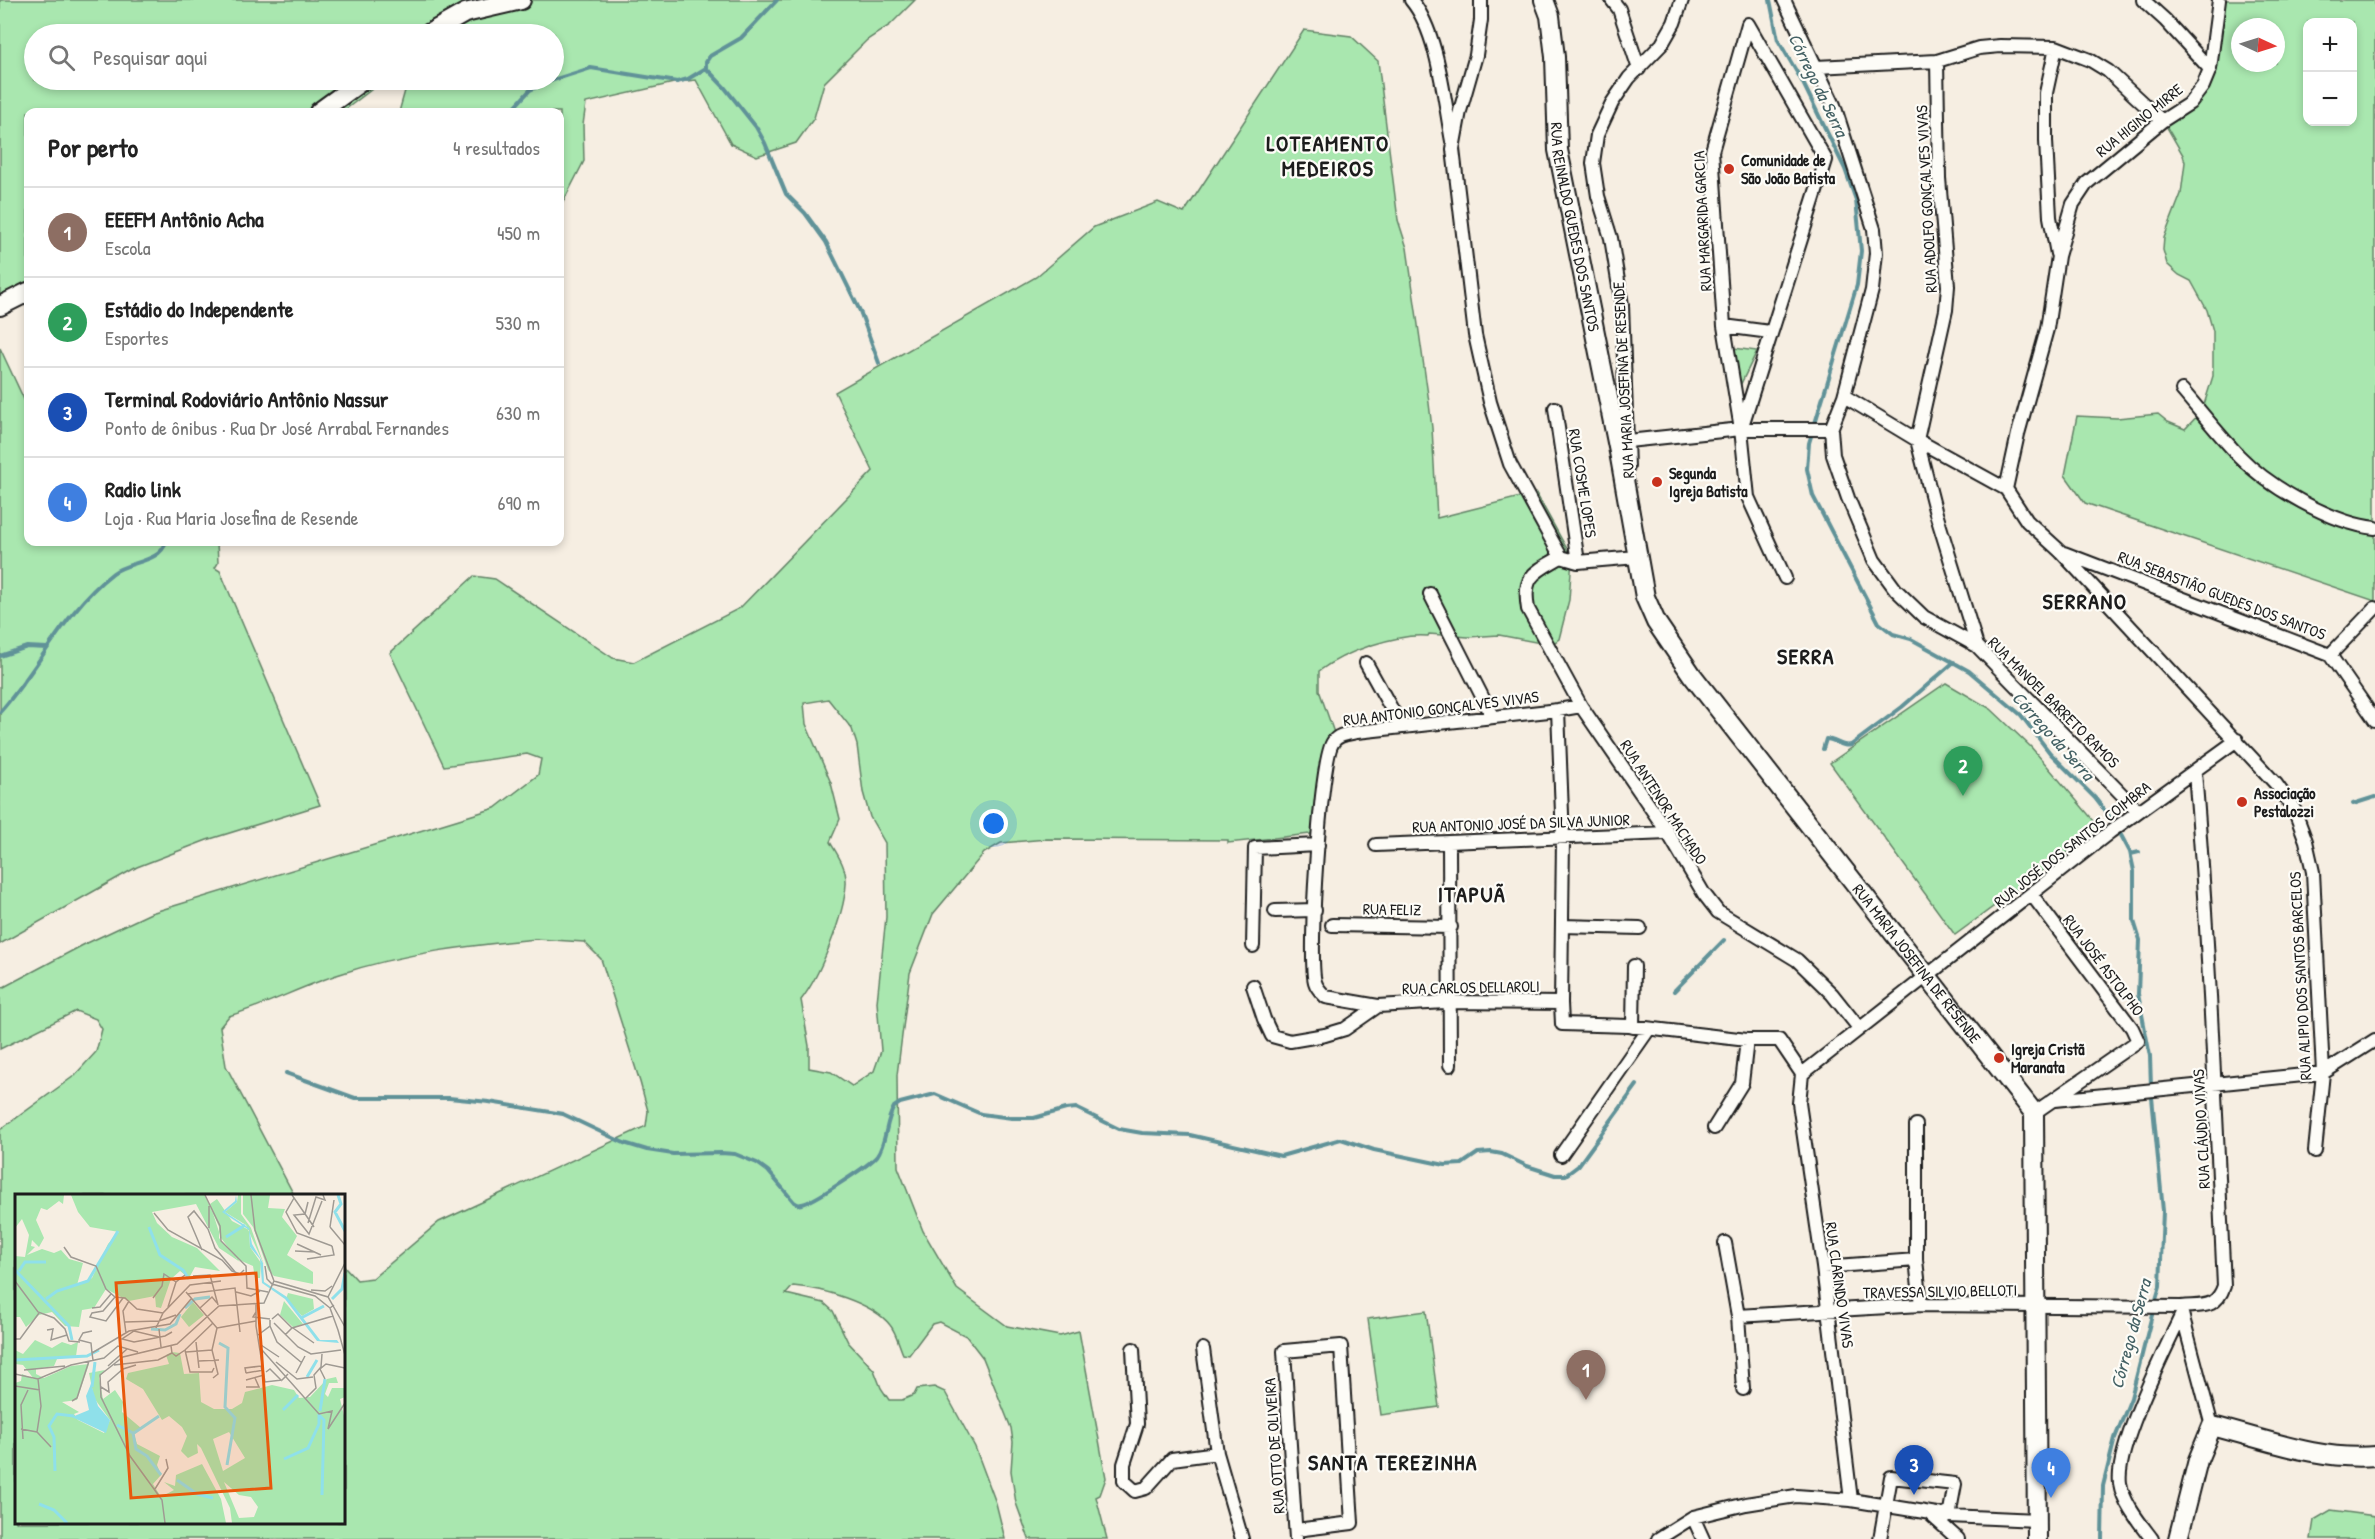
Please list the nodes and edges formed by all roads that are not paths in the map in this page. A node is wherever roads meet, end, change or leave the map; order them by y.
1 (521, 0) edge
2 (1411, 0) edge
3 (1481, 0) edge
4 (1544, 0) edge
5 (1612, 0) edge
6 (1682, 0) edge
7 (1784, 0) edge
8 (2143, 0) edge
9 (2219, 0) edge
10 (446, 24) edge
11 (2056, 47) junction
12 (1937, 61) junction
13 (1816, 67) junction
14 (1639, 69) junction
15 (2210, 69) junction
16 (349, 90) edge
17 (324, 108) edge
18 (2162, 121) junction
19 (1453, 149) junction
20 (2058, 256) junction
21 (24, 294) edge
22 (0, 306) edge
23 (1724, 326) junction
24 (1770, 332) junction
25 (2182, 390) dead end
26 (1844, 396) junction
27 (1555, 408) dead end
28 (1740, 429) junction
29 (1831, 429) junction
30 (1917, 440) junction
31 (1624, 446) junction
32 (2006, 489) junction
33 (2375, 528) edge
34 (2060, 551) junction
35 (1561, 557) junction
36 (1637, 557) junction
37 (1578, 562) junction
38 (1785, 578) dead end
39 (1430, 594) dead end
40 (2375, 608) edge
41 (1977, 646) junction
42 (2330, 655) junction
43 (1366, 663) dead end
44 (1581, 706) junction
45 (1558, 710) junction
46 (1492, 716) junction
47 (2375, 720) edge
48 (1401, 726) junction
49 (2237, 740) junction
50 (2195, 772) junction
51 (2138, 811) junction
52 (1668, 833) junction
53 (1563, 839) junction
54 (1449, 843) junction
55 (1318, 844) junction
56 (1376, 845) dead end
57 (2031, 895) junction
58 (1315, 910) junction
59 (1275, 911) dead end
60 (1332, 925) dead end
61 (1451, 927) junction
62 (1562, 927) junction
63 (1640, 928) dead end
64 (1253, 946) dead end
65 (1634, 966) dead end
66 (1928, 976) junction
67 (1253, 986) dead end
68 (1451, 1002) junction
69 (1561, 1003) junction
70 (1378, 1006) junction
71 (1633, 1027) junction
72 (1859, 1028) junction
73 (1649, 1029) junction
74 (1747, 1040) junction
75 (2375, 1040) edge
76 (1450, 1065) dead end
77 (1802, 1074) junction
78 (2323, 1074) junction
79 (2215, 1084) junction
80 (2055, 1100) junction
81 (2034, 1113) junction
82 (1916, 1125) dead end
83 (1714, 1128) dead end
84 (2315, 1151) dead end
85 (1561, 1155) dead end
86 (1725, 1243) dead end
87 (1916, 1260) junction
88 (1823, 1267) junction
89 (1922, 1305) junction
90 (2036, 1306) junction
91 (2182, 1310) junction
92 (1828, 1311) junction
93 (1738, 1316) junction
94 (1133, 1349) dead end
95 (1203, 1349) dead end
96 (1743, 1389) dead end
97 (2212, 1426) junction
98 (1217, 1453) junction
99 (2375, 1456) edge
100 (1851, 1500) junction
101 (1887, 1506) junction
102 (1929, 1513) junction
103 (1949, 1516) junction
104 (1694, 1517) junction
105 (2037, 1520) junction
106 (1296, 1534) edge
107 (1242, 1539) edge
108 (1658, 1539) edge
109 (1703, 1539) edge
110 (1880, 1539) edge
111 (1958, 1539) edge
112 (2037, 1539) edge
113 (2152, 1539) edge
114 (2178, 1539) edge

1 - 10 main road
2 - 19 street
3 - 19 street
4 - 31 main road, RUA REINALDO GUEDES DOS SANTOS
5 - 14 street
6 - 14 street, RUA MARIA JOSEFINA DE RESENDE
7 - 13 street, RUA MANOEL BARRETO RAMOS
8 - 15 street
9 - 15 street, RUA HIGINO MIRRE
11 - 12 street
11 - 18 street
11 - 20 street, RUA HIGINO MIRRE
12 - 13 street
12 - 30 street, RUA ADOLFO GONÇALVES VIVAS
13 - 26 street, RUA MANOEL BARRETO RAMOS
14 - 31 street, RUA MARIA JOSEFINA DE RESENDE
15 - 18 street, RUA HIGINO MIRRE
16 - 17 main road
18 - 20 street, RUA HIGINO MIRRE
19 - 35 street
20 - 32 street, RUA HIGINO MIRRE
21 - 22 main road
23 - 24 street
23 - 24 street, RUA MARGARIDA GARCIA
23 - 28 street, RUA MARGARIDA GARCIA
24 - 28 street, RUA MARGARIDA GARCIA
25 - 33 street
26 - 29 street, RUA MANOEL BARRETO RAMOS
26 - 30 street, RUA ALIPIO DOS SANTOS BARCELOS
27 - 37 street, RUA COSME LOPES
28 - 29 street
28 - 31 street
28 - 38 street
29 - 41 street, RUA MANOEL BARRETO RAMOS
30 - 32 street, RUA ALIPIO DOS SANTOS BARCELOS
30 - 41 street
31 - 36 main road, RUA MARIA JOSEFINA DE RESENDE
32 - 34 street, RUA ALIPIO DOS SANTOS BARCELOS
34 - 42 street, RUA SEBASTIÃO GUEDES DOS SANTOS
34 - 49 street, RUA ALIPIO DOS SANTOS BARCELOS
35 - 37 street
35 - 44 street, RUA ANTENOR MACHADO
36 - 37 street
36 - 66 main road, RUA MARIA JOSEFINA DE RESENDE
39 - 46 street
40 - 42 street
41 - 51 street, RUA MANOEL BARRETO RAMOS
42 - 47 street, RUA SEBASTIÃO GUEDES DOS SANTOS
43 - 48 street
44 - 45 street, RUA ANTONIO GONÇALVES VIVAS
44 - 52 street, RUA ANTENOR MACHADO
45 - 46 street, RUA ANTONIO GONÇALVES VIVAS
45 - 53 street
46 - 48 street, RUA ANTONIO GONÇALVES VIVAS
48 - 55 street, RUA ANTONIO GONÇALVES VIVAS
49 - 50 street, RUA JOSÉ DOS SANTOS COIMBRA
49 - 78 street, RUA ALIPIO DOS SANTOS BARCELOS
50 - 51 street, RUA JOSÉ DOS SANTOS COIMBRA
50 - 79 street, RUA CLÁUDIO VIVAS
51 - 57 street, RUA JOSÉ DOS SANTOS COIMBRA
52 - 53 street, RUA ANTONIO JOSÉ DA SILVA JUNIOR
52 - 72 street, RUA ANTENOR MACHADO
53 - 54 street, RUA ANTONIO JOSÉ DA SILVA JUNIOR
53 - 62 street
54 - 56 street, RUA ANTONIO JOSÉ DA SILVA JUNIOR
54 - 61 street
55 - 58 street, RUA ANTONIO GONÇALVES VIVAS
55 - 64 street
57 - 66 street, RUA JOSÉ DOS SANTOS COIMBRA
57 - 80 street, RUA JOSÉ ASTOLPHO
58 - 59 street
58 - 70 street, RUA ANTONIO GONÇALVES VIVAS
60 - 61 street, RUA FELIZ
61 - 68 street
62 - 63 street
62 - 69 street
65 - 71 street
66 - 72 street, RUA JOSÉ DOS SANTOS COIMBRA
66 - 81 main road, RUA MARIA JOSEFINA DE RESENDE
67 - 70 street
68 - 69 street, RUA CARLOS DELLAROLI
68 - 70 street, RUA CARLOS DELLAROLI
68 - 76 street
69 - 71 street, RUA CARLOS DELLAROLI
71 - 73 street, RUA CARLOS DELLAROLI
72 - 77 street, RUA JOSÉ DOS SANTOS COIMBRA
73 - 74 street, RUA CARLOS DELLAROLI
73 - 85 street
74 - 77 street, RUA CARLOS DELLAROLI
74 - 83 street
75 - 78 street
77 - 88 street, RUA CLARINDO VIVAS
78 - 79 street
78 - 84 street, RUA ALIPIO DOS SANTOS BARCELOS
79 - 80 street
79 - 91 street, RUA CLÁUDIO VIVAS
80 - 81 street, RUA JOSÉ ASTOLPHO
81 - 90 main road
82 - 87 street
86 - 93 street
87 - 88 street
87 - 89 street
88 - 92 street, RUA CLARINDO VIVAS
89 - 90 street, TRAVESSA SILVIO BELLOTI
89 - 92 street, TRAVESSA SILVIO BELLOTI
90 - 91 street, RUA CLÁUDIO VIVAS
90 - 105 main road
91 - 97 street
91 - 113 street
92 - 93 street, TRAVESSA SILVIO BELLOTI
92 - 100 street, RUA CLARINDO VIVAS
93 - 96 street
94 - 98 street
95 - 98 street
97 - 99 main road
97 - 114 main road
98 - 107 street
100 - 101 street
100 - 104 street
101 - 102 street
101 - 103 street
101 - 110 street
102 - 103 street
102 - 111 street
103 - 105 street
104 - 108 street
104 - 109 street
105 - 112 main road
106 - 106 street, RUA OTTO DE OLIVEIRA

